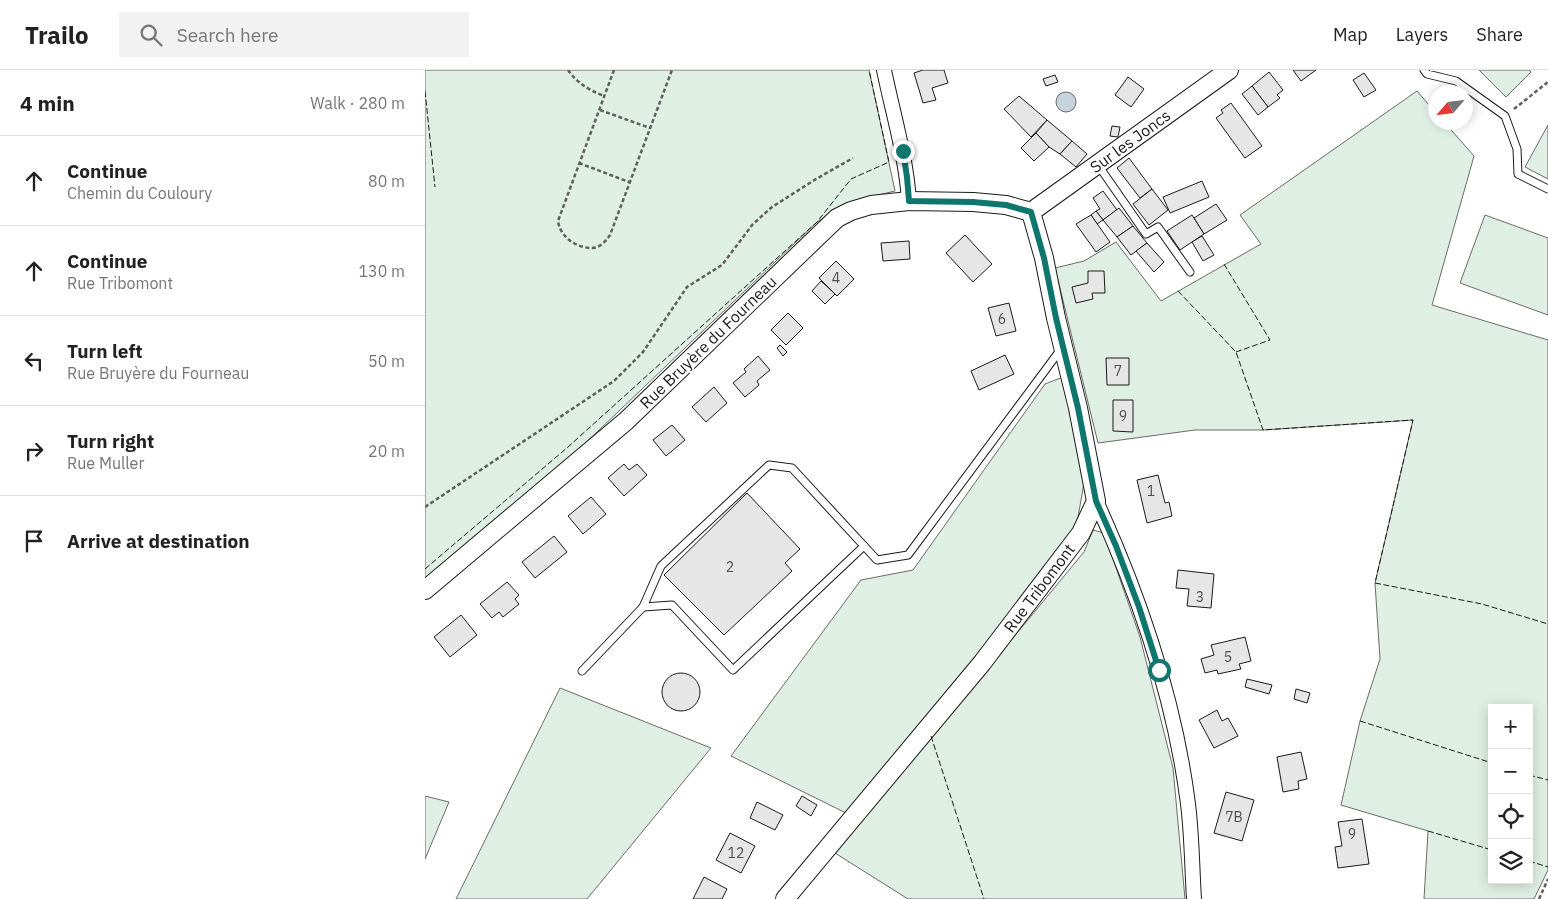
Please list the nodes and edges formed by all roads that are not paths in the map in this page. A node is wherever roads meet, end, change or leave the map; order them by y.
1 (884, 70) edge
2 (1229, 70) edge
3 (1424, 70) edge
4 (1098, 164) junction
5 (1548, 189) edge
6 (909, 201) junction
7 (1031, 212) junction
8 (1190, 272) dead end
9 (1063, 347) junction
10 (1096, 501) junction
11 (864, 546) junction
12 (425, 590) edge
13 (643, 607) junction
14 (582, 671) dead end
15 (785, 899) edge
16 (1194, 899) edge

1 - 6 street
2 - 4 street, Sur les Joncs
3 - 5 lane
4 - 7 street, Sur les Joncs
4 - 8 lane
6 - 7 street, Rue Bruyère du Fourneau
6 - 12 street, Rue Bruyère du Fourneau
7 - 9 street
9 - 10 street
9 - 11 lane
10 - 15 street, Rue Tribomont
10 - 16 street
11 - 13 lane
11 - 13 lane
13 - 14 lane

